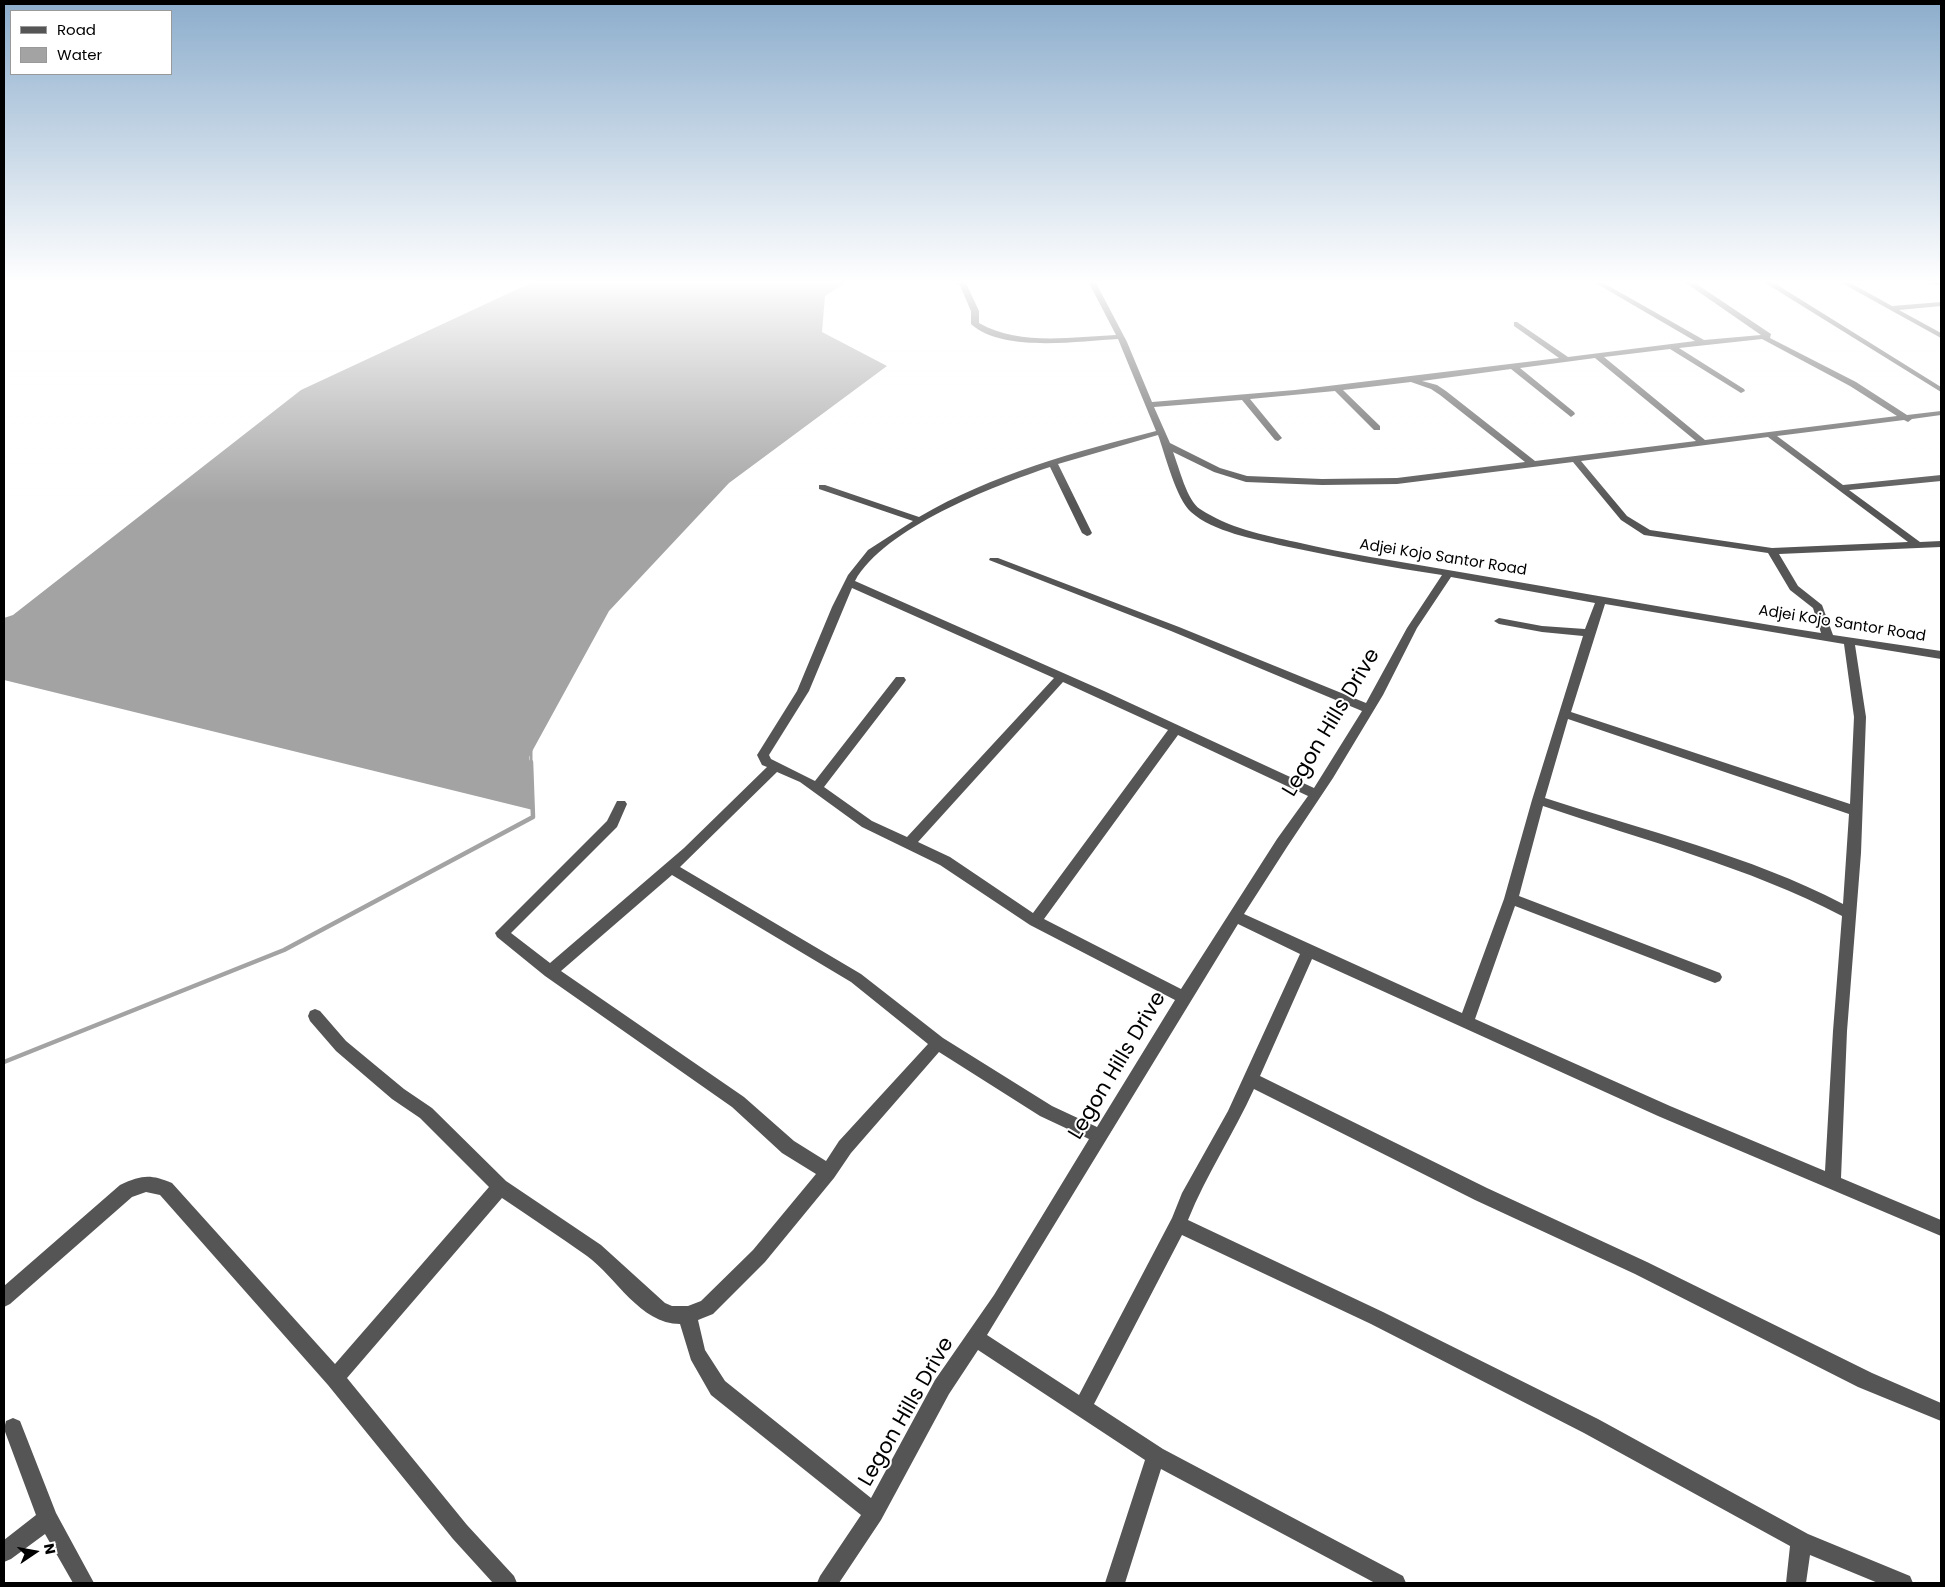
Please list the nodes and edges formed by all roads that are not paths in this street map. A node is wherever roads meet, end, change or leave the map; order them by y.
1 (1128, 355) edge
2 (1560, 355) edge
3 (1604, 355) edge
4 (1685, 355) edge
5 (1798, 355) edge
6 (1885, 355) edge
7 (1597, 356) junction
8 (1567, 360) junction
9 (1512, 366) junction
10 (1410, 379) junction
11 (1338, 389) junction
12 (1941, 390) edge
13 (1741, 391) dead end
14 (1245, 399) junction
15 (1150, 405) junction
16 (1941, 413) edge
17 (1571, 414) dead end
18 (1908, 419) junction
19 (1377, 428) dead end
20 (1160, 432) junction
21 (1771, 436) junction
22 (1278, 438) dead end
23 (1705, 444) junction
24 (1166, 445) junction
25 (1576, 460) junction
26 (1052, 462) junction
27 (1533, 464) junction
28 (1941, 478) edge
29 (822, 487) dead end
30 (1840, 488) junction
31 (920, 520) junction
32 (1087, 533) dead end
33 (1941, 544) edge
34 (1919, 546) junction
35 (1772, 551) junction
36 (994, 560) dead end
37 (1448, 573) junction
38 (850, 583) junction
39 (1601, 601) junction
40 (1499, 621) dead end
41 (1589, 633) junction
42 (1828, 637) junction
43 (1849, 640) junction
44 (1941, 655) edge
45 (1061, 676) junction
46 (900, 680) dead end
47 (1369, 709) junction
48 (1565, 714) junction
49 (1174, 730) junction
50 (774, 767) junction
51 (817, 787) junction
52 (1316, 794) junction
53 (1538, 800) junction
54 (621, 804) dead end
55 (1856, 811) junction
56 (909, 843) junction
57 (671, 868) junction
58 (1511, 899) junction
59 (1849, 913) junction
60 (1237, 916) junction
61 (1035, 921) junction
62 (1308, 950) junction
63 (550, 972) junction
64 (1715, 977) dead end
65 (1184, 998) junction
66 (315, 1016) dead end
67 (1468, 1021) junction
68 (938, 1043) junction
69 (1250, 1079) junction
70 (1101, 1137) junction
71 (828, 1172) junction
72 (1833, 1182) junction
73 (500, 1187) junction
74 (1178, 1224) junction
75 (1941, 1228) edge
76 (4, 1298) edge
77 (688, 1315) junction
78 (975, 1338) junction
79 (335, 1378) junction
80 (1082, 1408) junction
81 (1941, 1412) edge
82 (13, 1428) dead end
83 (1156, 1456) junction
84 (874, 1513) junction
85 (48, 1519) junction
86 (1801, 1541) junction
87 (4, 1552) edge
88 (84, 1583) edge
89 (507, 1583) edge
90 (827, 1583) edge
91 (1115, 1583) edge
92 (1396, 1583) edge
93 (1796, 1583) edge
94 (1903, 1583) edge

1 - 15 street, Adjei Kojo Santor Road
2 - 8 street
3 - 7 street
4 - 13 street
5 - 18 street
6 - 12 street
7 - 8 street
7 - 23 street
8 - 9 street
9 - 10 street
9 - 17 street
10 - 11 street
10 - 27 street
11 - 14 street
11 - 19 street
14 - 15 street
14 - 22 street
15 - 20 street, Adjei Kojo Santor Road
16 - 18 street
18 - 21 street
20 - 24 street, Adjei Kojo Santor Road
20 - 26 street
21 - 23 street
21 - 30 street
23 - 25 street
24 - 27 street
24 - 37 street, Adjei Kojo Santor Road
25 - 27 street
25 - 35 street
26 - 31 street
26 - 32 street
28 - 30 street
29 - 31 street
30 - 34 street
31 - 38 street
33 - 34 street
34 - 35 street
35 - 42 street
36 - 47 street
37 - 39 street, Adjei Kojo Santor Road
37 - 47 street, Legon Hills Drive
38 - 45 street
38 - 50 street
39 - 41 street
39 - 42 street, Adjei Kojo Santor Road
40 - 41 street
41 - 48 street
42 - 43 street, Adjei Kojo Santor Road
43 - 44 street, Adjei Kojo Santor Road
43 - 55 street
45 - 49 street
45 - 56 street
46 - 51 street
47 - 52 street, Legon Hills Drive
48 - 53 street
48 - 55 street
49 - 52 street
49 - 61 street
50 - 51 street
50 - 57 street
51 - 56 street
52 - 60 street, Legon Hills Drive
53 - 58 street
53 - 59 street
54 - 63 street
55 - 59 street
56 - 61 street
57 - 63 street
57 - 68 street
58 - 64 street
58 - 67 street
59 - 72 street
60 - 62 street
60 - 65 street, Legon Hills Drive
61 - 65 street
62 - 67 street
62 - 69 street
63 - 71 street
65 - 70 street, Legon Hills Drive
66 - 73 street
67 - 72 street
68 - 70 street
68 - 71 street
69 - 74 street
69 - 81 street
70 - 78 street, Legon Hills Drive
71 - 77 street
72 - 75 street
73 - 77 street
73 - 79 street
74 - 80 street
74 - 86 street
76 - 79 street
77 - 84 street
78 - 80 street
78 - 84 street, Legon Hills Drive
79 - 89 street
80 - 83 street
82 - 85 street
83 - 91 street
83 - 92 street
84 - 90 street, Legon Hills Drive
85 - 87 street
85 - 88 street
86 - 93 street
86 - 94 street

